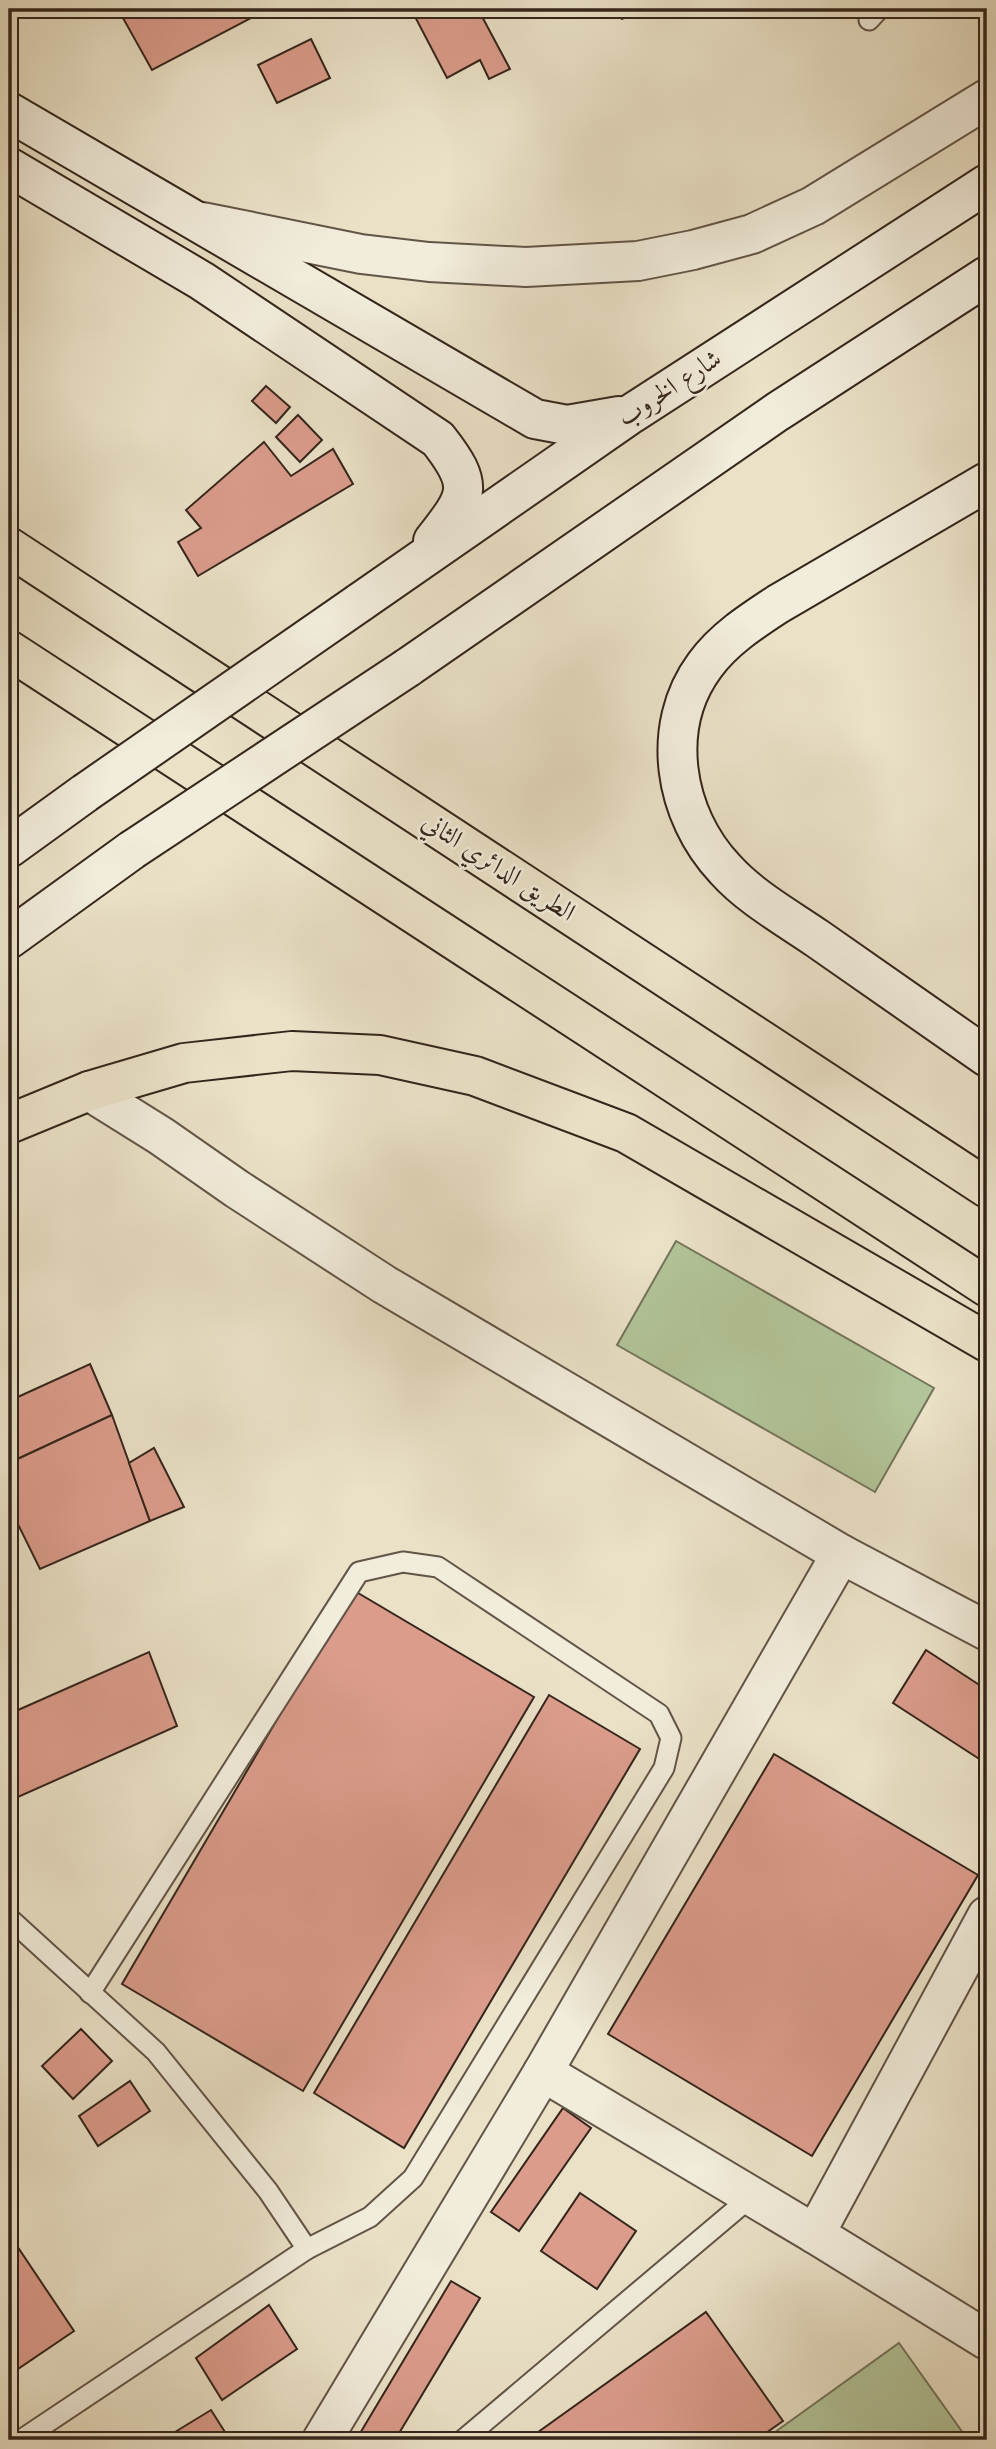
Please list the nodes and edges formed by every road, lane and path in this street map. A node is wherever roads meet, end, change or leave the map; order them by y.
1 (987, 99) edge
2 (9, 112) edge
3 (9, 167) edge
4 (987, 184) edge
5 (198, 221) junction
6 (987, 276) edge
7 (631, 414) junction
8 (987, 482) edge
9 (9, 547) edge
10 (411, 568) junction
11 (9, 650) edge
12 (9, 848) edge
13 (9, 939) edge
14 (987, 1057) edge
15 (89, 1091) junction
16 (9, 1124) edge
17 (987, 1188) edge
18 (987, 1287) edge
19 (987, 1342) edge
20 (841, 1554) junction
21 (987, 1631) edge
22 (987, 1916) edge
23 (9, 1918) edge
24 (90, 1993) junction
25 (543, 2072) junction
26 (752, 2196) junction
27 (815, 2234) junction
28 (307, 2249) junction
29 (987, 2340) edge
30 (21, 2440) edge
31 (322, 2440) edge
32 (463, 2440) edge

1 - 5 street
2 - 5 street
3 - 10 street
4 - 7 street, شارع الخروب
5 - 7 street
6 - 13 street, bridge
7 - 10 street, شارع الخروب
8 - 14 street
9 - 17 highway, الطريق الدائري الثاني
10 - 12 street, شارع الخروب, bridge
11 - 18 highway
15 - 16 highway
15 - 19 highway
15 - 20 street
20 - 21 street
20 - 25 street
22 - 27 street
23 - 24 lane
24 - 28 lane
24 - 28 lane
25 - 26 street
25 - 31 street
26 - 27 street
26 - 32 lane
27 - 29 street
28 - 30 lane

